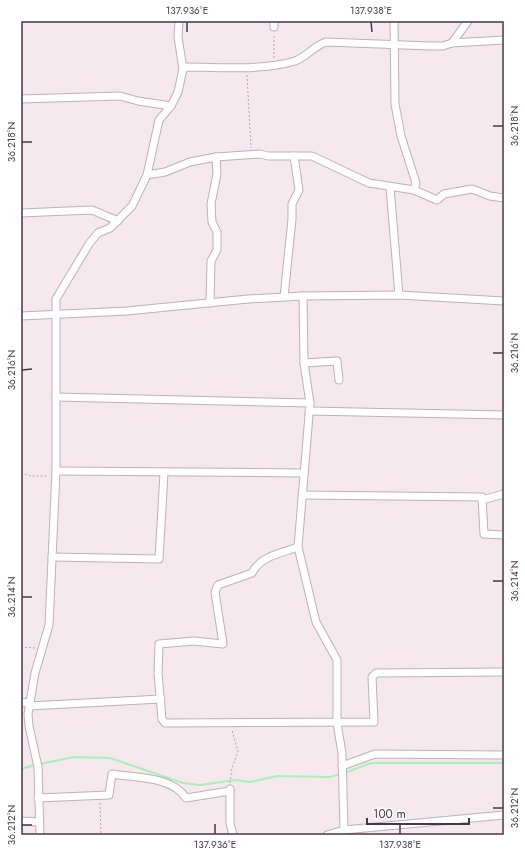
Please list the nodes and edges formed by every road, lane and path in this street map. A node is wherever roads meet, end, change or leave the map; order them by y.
1 (179, 21) edge
2 (394, 21) edge
3 (468, 21) edge
4 (274, 24) edge
5 (504, 40) edge
6 (452, 43) junction
7 (395, 46) junction
8 (274, 65) junction
9 (247, 66) junction
10 (183, 69) junction
11 (21, 99) edge
12 (171, 106) junction
13 (252, 154) junction
14 (294, 156) junction
15 (216, 157) junction
16 (147, 175) junction
17 (390, 187) junction
18 (414, 190) junction
19 (504, 198) edge
20 (21, 213) edge
21 (118, 220) junction
22 (399, 295) junction
23 (302, 296) junction
24 (284, 297) junction
25 (504, 301) edge
26 (210, 303) junction
27 (57, 313) junction
28 (21, 316) edge
29 (304, 363) junction
30 (339, 380) dead end
31 (56, 397) junction
32 (310, 407) junction
33 (504, 414) edge
34 (164, 472) junction
35 (21, 473) edge
36 (56, 473) junction
37 (304, 473) junction
38 (504, 494) edge
39 (302, 495) junction
40 (482, 500) junction
41 (504, 535) edge
42 (298, 548) junction
43 (52, 556) junction
44 (21, 647) edge
45 (42, 648) junction
46 (504, 672) edge
47 (161, 700) junction
48 (21, 703) edge
49 (29, 704) junction
50 (230, 723) junction
51 (337, 723) junction
52 (504, 755) edge
53 (342, 766) junction
54 (230, 790) junction
55 (100, 796) junction
56 (38, 798) junction
57 (504, 815) edge
58 (21, 821) edge
59 (39, 822) junction
60 (344, 830) junction
61 (371, 832) edge
62 (40, 835) edge
63 (101, 835) edge
64 (233, 835) edge
65 (327, 835) edge

1 - 10 street
2 - 7 street
3 - 6 street
4 - 8 path
5 - 6 street
6 - 7 street
7 - 8 street
7 - 18 street
8 - 9 street
9 - 10 street
9 - 13 path
10 - 12 street
11 - 12 street
12 - 16 street
13 - 14 street
13 - 15 street
14 - 17 street
14 - 24 street
15 - 16 street
15 - 26 street
16 - 21 street
17 - 18 street
17 - 22 street
18 - 19 street
20 - 21 street
21 - 27 street
22 - 23 street
22 - 25 street
23 - 24 street
23 - 29 street
24 - 26 street
26 - 27 street
27 - 28 street
27 - 31 street
29 - 30 street
29 - 32 street
31 - 32 street
31 - 36 street
32 - 33 street
32 - 37 street
34 - 36 street
34 - 37 street
34 - 43 street
35 - 36 path
36 - 43 street
37 - 39 street
38 - 40 street
39 - 40 street
39 - 42 street
40 - 41 street
42 - 47 street
42 - 51 street
43 - 45 street
44 - 45 path
45 - 49 street
46 - 51 street
47 - 49 street
47 - 50 street
48 - 49 street
49 - 56 street
50 - 51 street
50 - 54 path
51 - 53 street
52 - 53 street
53 - 60 street
54 - 55 street
54 - 64 street
55 - 56 street
55 - 63 path
56 - 59 street
57 - 61 street
58 - 59 street
59 - 62 street
60 - 61 street
60 - 65 street

